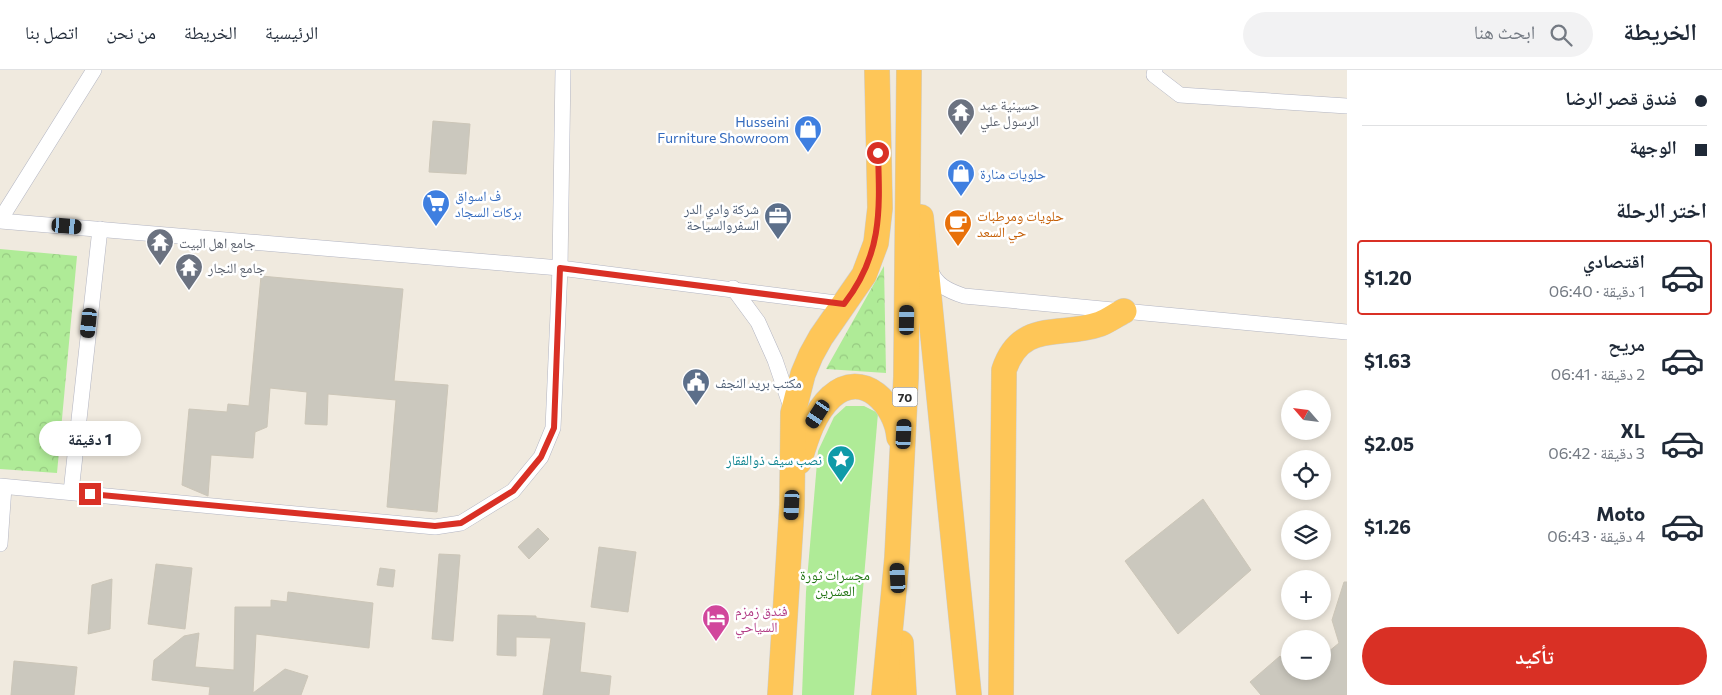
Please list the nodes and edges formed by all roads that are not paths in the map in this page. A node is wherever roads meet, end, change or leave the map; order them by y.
1 (94, 70) edge
2 (877, 70) edge
3 (910, 70) edge
4 (1155, 70) edge
5 (562, 71) edge
6 (909, 105) junction
7 (1347, 106) edge
8 (0, 220) edge
9 (100, 229) junction
10 (926, 255) junction
11 (560, 268) junction
12 (733, 288) junction
13 (844, 304) junction
14 (1124, 311) junction
15 (1347, 332) edge
16 (793, 413) junction
17 (902, 472) junction
18 (2, 486) edge
19 (70, 492) junction
20 (792, 505) junction
21 (0, 544) edge
22 (897, 558) junction
23 (780, 695) edge
24 (884, 695) edge
25 (904, 695) edge
26 (969, 695) edge
27 (1001, 695) edge

1 - 8 street
2 - 13 highway
3 - 6 highway, 70
4 - 7 street
5 - 11 street
6 - 10 highway
6 - 17 highway, 70
8 - 9 street
9 - 11 street
9 - 19 street
10 - 14 street
10 - 26 highway
11 - 12 street
11 - 19 street
12 - 13 street
12 - 16 street
13 - 16 highway
14 - 15 street
14 - 27 highway
16 - 20 highway
17 - 20 highway
17 - 22 highway, 70
18 - 19 street
18 - 21 street
20 - 23 highway
22 - 24 highway, 70
22 - 25 highway

